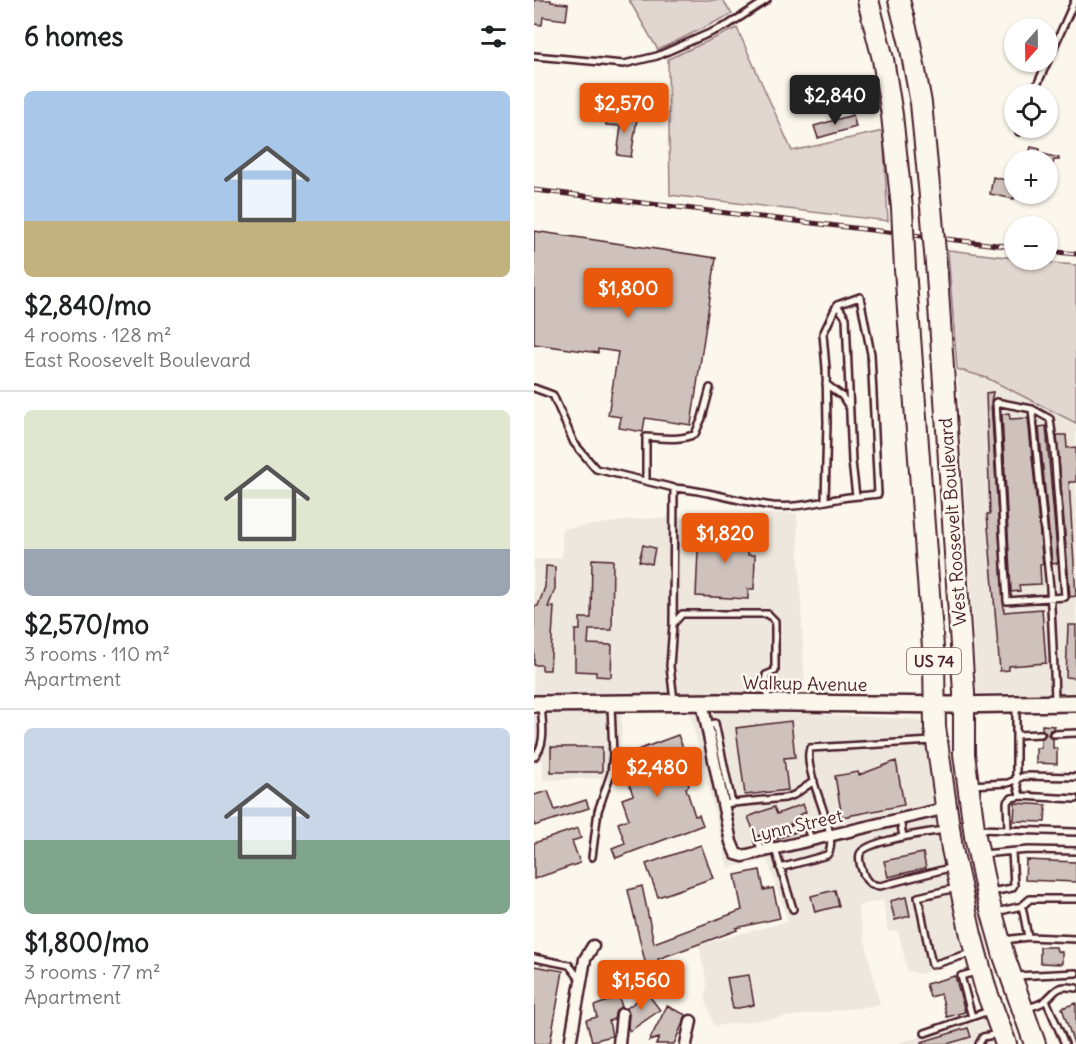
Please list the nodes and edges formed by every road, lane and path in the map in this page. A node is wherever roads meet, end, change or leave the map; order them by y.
1 (767, 0) edge
2 (868, 0) edge
3 (898, 0) edge
4 (1075, 0) edge
5 (534, 56) edge
6 (1037, 84) edge
7 (837, 305) junction
8 (826, 384) junction
9 (534, 388) edge
10 (710, 388) dead end
11 (849, 408) junction
12 (1032, 409) junction
13 (646, 480) junction
14 (674, 488) junction
15 (856, 496) junction
16 (825, 501) junction
17 (1051, 598) junction
18 (673, 624) junction
19 (674, 702) junction
20 (702, 702) junction
21 (611, 703) junction
22 (768, 703) junction
23 (1016, 703) junction
24 (1055, 703) junction
25 (1076, 703) edge
26 (538, 704) edge
27 (964, 704) junction
28 (935, 705) junction
29 (534, 724) edge
30 (542, 724) junction
31 (1076, 733) edge
32 (1041, 734) dead end
33 (1053, 734) dead end
34 (1016, 735) junction
35 (937, 741) junction
36 (534, 757) edge
37 (1076, 777) edge
38 (1016, 780) junction
39 (814, 781) junction
40 (968, 785) junction
41 (1020, 796) junction
42 (1076, 799) edge
43 (727, 804) junction
44 (947, 808) junction
45 (900, 819) junction
46 (950, 829) junction
47 (974, 829) junction
48 (1008, 830) junction
49 (1076, 831) edge
50 (828, 836) junction
51 (903, 837) junction
52 (811, 840) junction
53 (775, 849) junction
54 (1076, 851) edge
55 (762, 852) junction
56 (1012, 852) junction
57 (978, 854) junction
58 (591, 856) dead end
59 (956, 867) junction
60 (780, 868) junction
61 (961, 887) junction
62 (986, 893) junction
63 (1076, 899) edge
64 (1022, 906) junction
65 (793, 909) dead end
66 (992, 913) junction
67 (1028, 937) junction
68 (1076, 939) edge
69 (999, 941) junction
70 (593, 946) dead end
71 (534, 958) edge
72 (978, 961) junction
73 (1076, 973) edge
74 (1011, 976) junction
75 (581, 981) junction
76 (1076, 988) edge
77 (1046, 1000) junction
78 (993, 1010) junction
79 (1023, 1010) junction
80 (622, 1014) dead end
81 (972, 1017) junction
82 (691, 1020) dead end
83 (926, 1033) dead end
84 (1004, 1038) edge
85 (570, 1044) edge
86 (619, 1044) edge
87 (686, 1044) edge
88 (979, 1044) edge
89 (1035, 1044) edge
90 (1065, 1044) edge

1 - 5 lane
2 - 28 highway, West Roosevelt Boulevard / US 74, bridge
3 - 27 highway, West Roosevelt Boulevard / US 74, bridge
4 - 6 lane
7 - 8 lane
7 - 11 lane
7 - 15 lane
8 - 11 lane
8 - 16 lane
9 - 13 lane
10 - 13 lane
11 - 15 lane
12 - 17 lane
12 - 17 lane
12 - 17 lane
13 - 14 lane
14 - 16 lane
14 - 18 lane
15 - 16 lane
17 - 24 lane
18 - 19 lane
18 - 22 lane
19 - 20 street, Walkup Avenue
19 - 21 street, Walkup Avenue
20 - 22 street, Walkup Avenue
20 - 43 street, Lynn Street
21 - 26 street, Walkup Avenue
21 - 58 lane
22 - 28 street, Walkup Avenue
23 - 24 street, Walkup Avenue
23 - 27 street, Walkup Avenue
23 - 34 lane
24 - 25 street, Walkup Avenue
26 - 30 lane
27 - 28 street, Walkup Avenue
27 - 40 highway, West Roosevelt Boulevard / US 74
28 - 35 highway, West Roosevelt Boulevard / US 74
29 - 30 lane
30 - 36 lane
31 - 33 lane
32 - 34 lane
34 - 38 lane
35 - 39 lane
35 - 44 highway, West Roosevelt Boulevard / US 74
37 - 38 lane
38 - 40 lane
38 - 41 lane
39 - 43 lane
39 - 50 lane
40 - 47 highway, West Roosevelt Boulevard / US 74
41 - 42 lane
41 - 48 lane
43 - 55 street, Lynn Street
44 - 45 street, Lynn Street
44 - 46 highway, West Roosevelt Boulevard / US 74
45 - 50 street, Lynn Street
45 - 51 lane
46 - 51 lane
46 - 59 highway, West Roosevelt Boulevard / US 74
47 - 48 lane
47 - 57 highway, West Roosevelt Boulevard / US 74
48 - 49 lane
50 - 52 street, Lynn Street
50 - 60 lane
51 - 59 lane
52 - 53 street, Lynn Street
52 - 55 lane
53 - 55 street, Lynn Street
53 - 60 lane
54 - 56 lane
56 - 57 lane
56 - 62 lane
57 - 62 highway, West Roosevelt Boulevard / US 74
59 - 61 highway, West Roosevelt Boulevard / US 74
60 - 65 lane
61 - 72 highway, West Roosevelt Boulevard / US 74
61 - 72 lane
62 - 66 highway, West Roosevelt Boulevard / US 74
63 - 64 lane
64 - 66 lane
64 - 67 lane
66 - 69 highway, West Roosevelt Boulevard / US 74
67 - 68 lane
67 - 69 lane
69 - 74 highway, West Roosevelt Boulevard / US 74
70 - 75 street
71 - 75 lane
72 - 78 highway, West Roosevelt Boulevard / US 74
72 - 81 lane
73 - 74 lane
74 - 79 highway, West Roosevelt Boulevard / US 74
75 - 85 street
76 - 77 lane
77 - 79 lane
77 - 90 lane
78 - 81 lane
78 - 84 highway, West Roosevelt Boulevard / US 74
79 - 89 highway, West Roosevelt Boulevard / US 74
80 - 86 street
81 - 83 lane
82 - 87 street
84 - 88 lane

